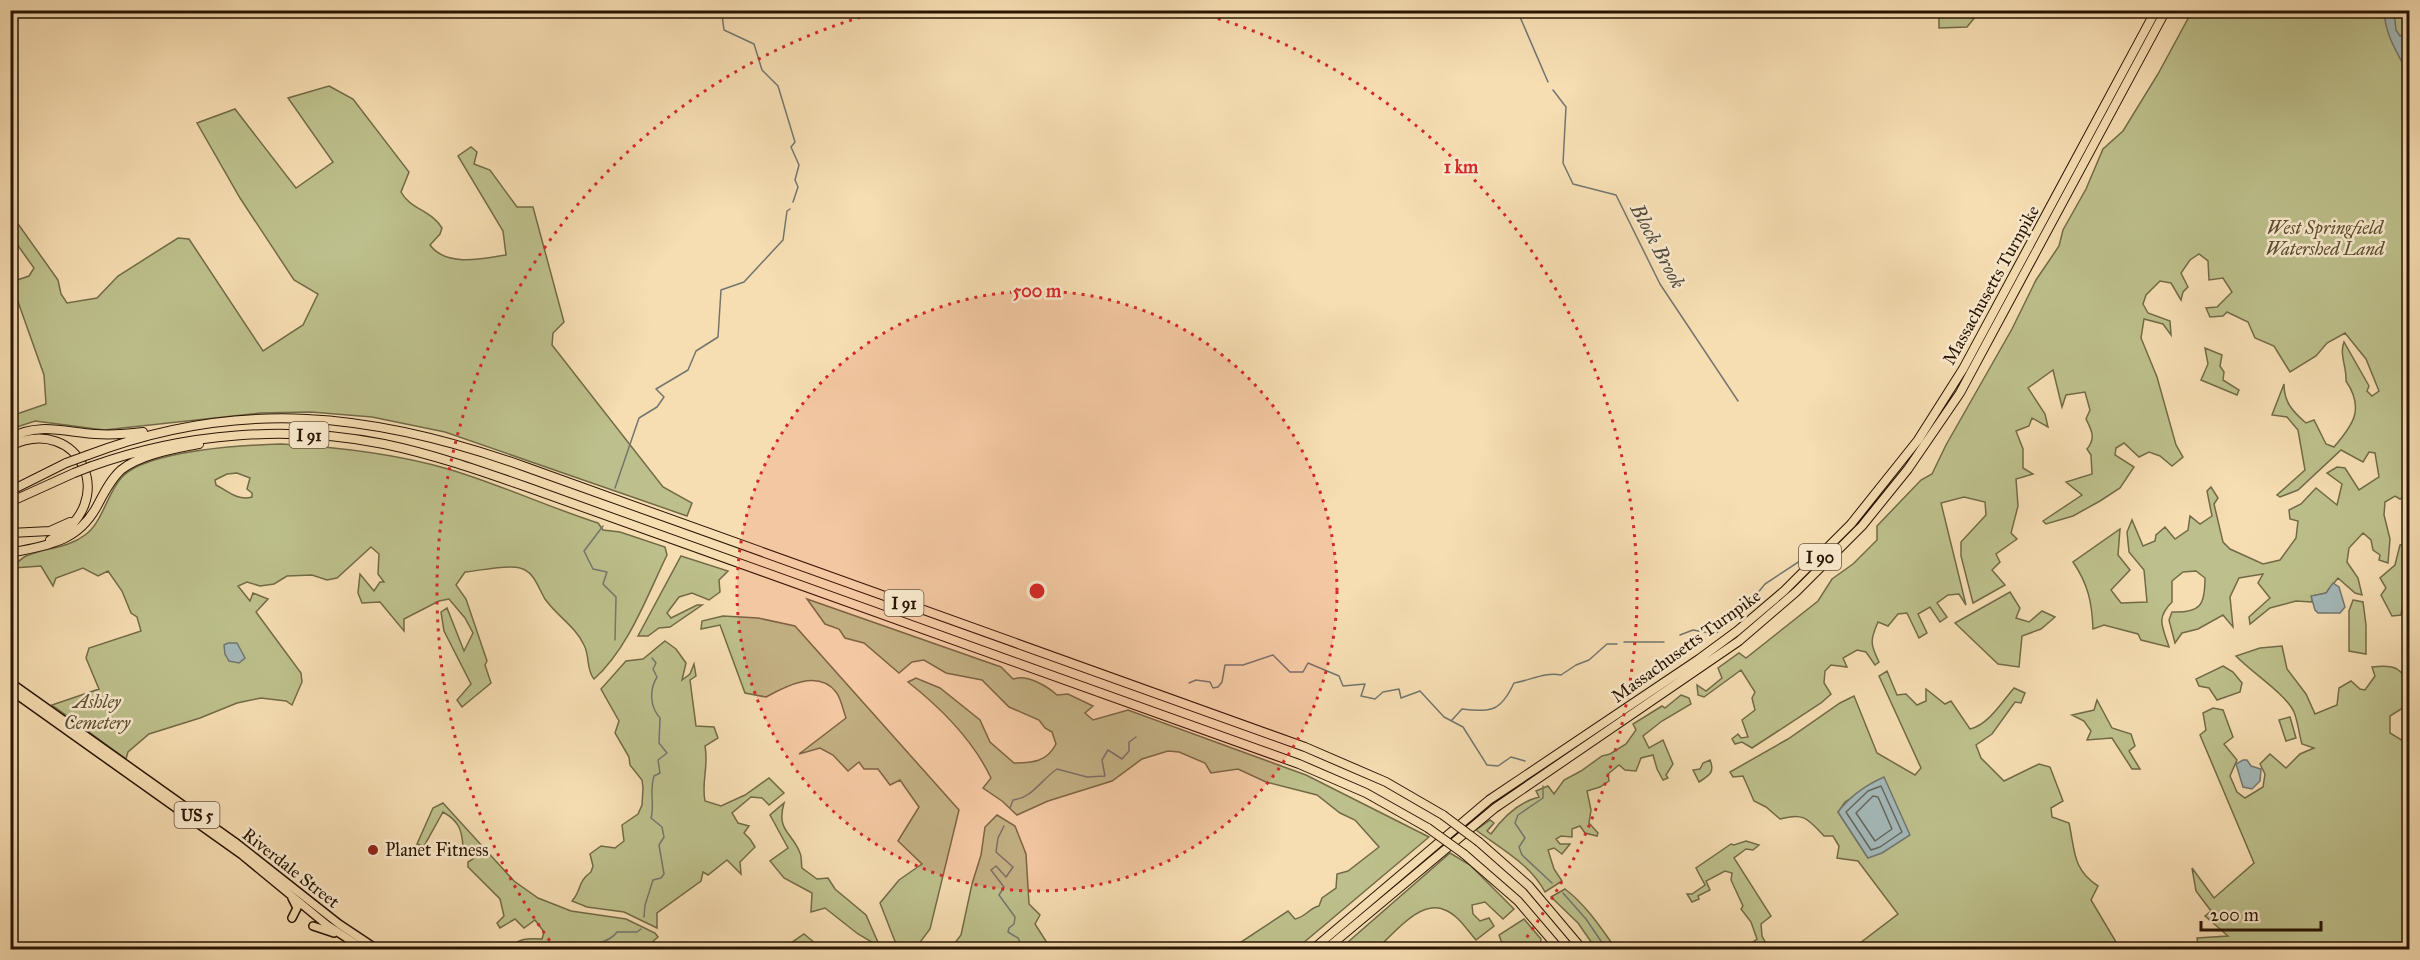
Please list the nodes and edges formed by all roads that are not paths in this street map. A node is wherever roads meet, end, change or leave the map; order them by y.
1 (2156, 10) edge
2 (2166, 10) edge
3 (192, 426) junction
4 (241, 435) junction
5 (10, 438) edge
6 (48, 440) junction
7 (10, 446) edge
8 (10, 452) edge
9 (10, 491) edge
10 (87, 495) junction
11 (10, 502) edge
12 (10, 533) edge
13 (15, 552) edge
14 (10, 682) edge
15 (10, 690) edge
16 (286, 891) junction
17 (292, 918) dead end
18 (313, 926) dead end
19 (343, 936) junction
20 (365, 950) edge
21 (378, 950) edge
22 (1312, 950) edge
23 (1327, 950) edge
24 (1560, 950) edge
25 (1583, 950) edge

1 - 22 highway, Massachusetts Turnpike / I 90
2 - 23 highway, Massachusetts Turnpike / I 90
3 - 5 highway
3 - 9 highway, I 91, bridge
3 - 25 highway, I 91, bridge
4 - 11 highway, I 91, bridge
4 - 13 highway
4 - 24 highway, I 91, bridge
6 - 7 highway
6 - 8 highway
6 - 10 highway
10 - 12 highway
10 - 13 highway
14 - 21 main road, Riverdale Street / US 5
15 - 16 main road, Riverdale Street / US 5
16 - 17 main road
16 - 19 main road, Riverdale Street / US 5
18 - 19 main road
19 - 20 main road, Riverdale Street / US 5

